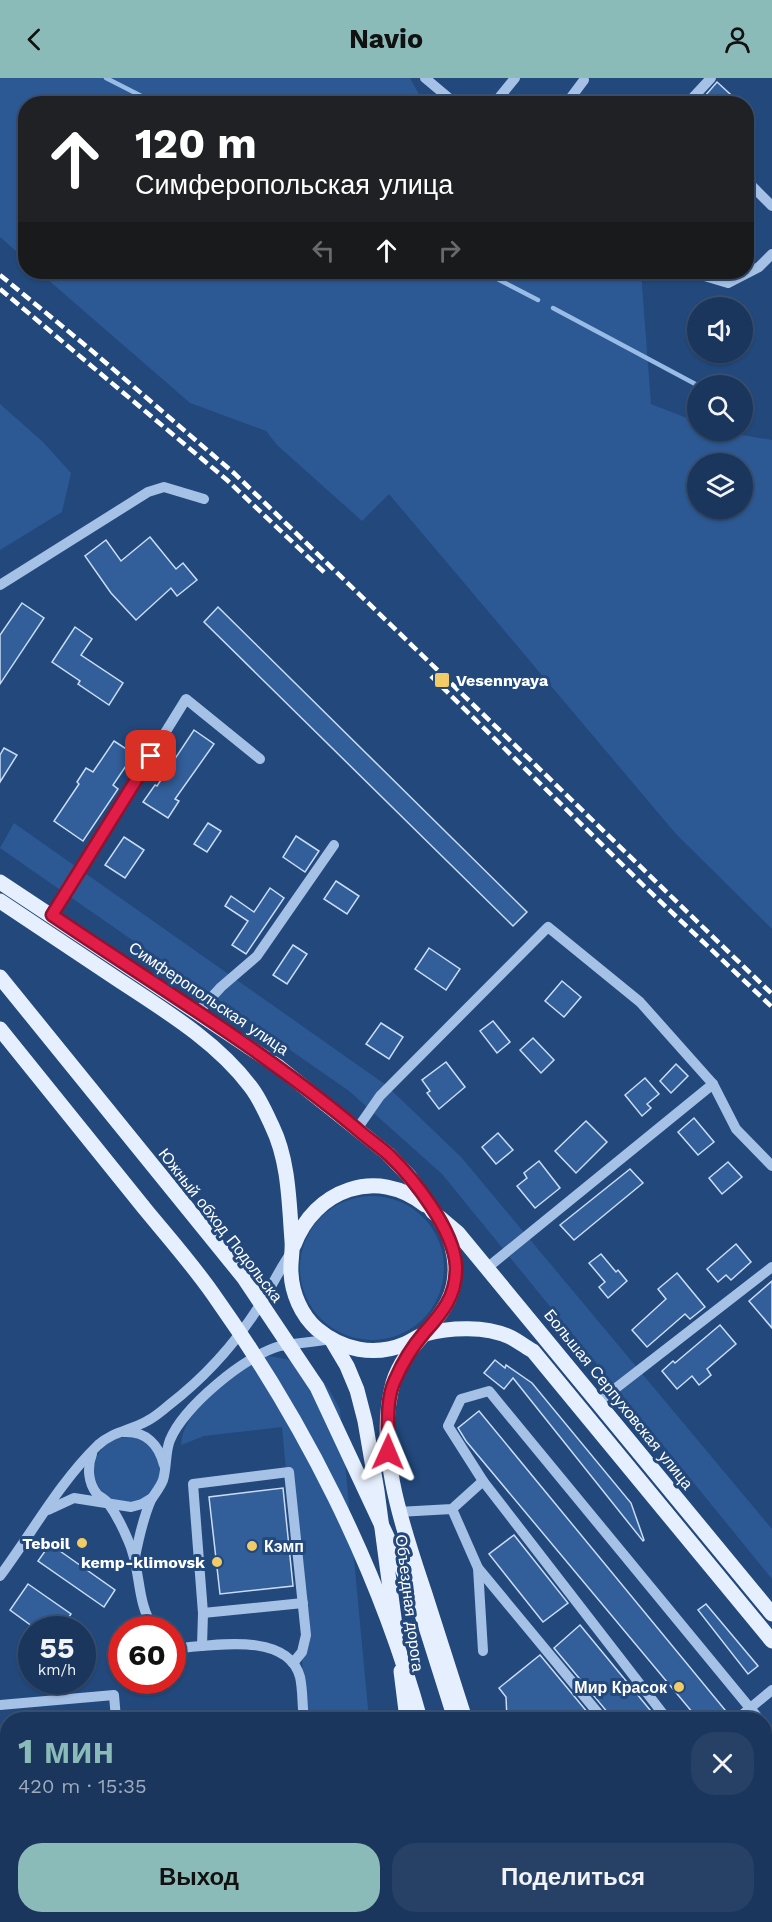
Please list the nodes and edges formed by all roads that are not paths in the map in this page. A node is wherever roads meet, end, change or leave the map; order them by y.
1 (425, 78) edge
2 (515, 78) edge
3 (711, 78) edge
4 (584, 80) dead end
5 (446, 96) edge
6 (500, 96) edge
7 (572, 96) edge
8 (694, 96) edge
9 (754, 188) edge
10 (772, 206) edge
11 (772, 254) edge
12 (754, 270) edge
13 (715, 279) edge
14 (736, 279) edge
15 (204, 499) dead end
16 (0, 585) edge
17 (260, 759) dead end
18 (334, 845) dead end
19 (0, 882) edge
20 (0, 901) edge
21 (52, 915) junction
22 (0, 977) edge
23 (198, 1012) junction
24 (0, 1029) edge
25 (712, 1084) junction
26 (357, 1129) junction
27 (772, 1166) edge
28 (434, 1212) junction
29 (292, 1251) junction
30 (772, 1267) edge
31 (487, 1268) junction
32 (423, 1334) junction
33 (331, 1340) junction
34 (598, 1402) junction
35 (118, 1433) junction
36 (97, 1446) junction
37 (164, 1465) junction
38 (483, 1481) junction
39 (152, 1498) junction
40 (107, 1502) junction
41 (452, 1509) junction
42 (45, 1512) junction
43 (398, 1512) junction
44 (135, 1557) junction
45 (478, 1568) junction
46 (0, 1576) edge
47 (303, 1603) junction
48 (203, 1613) junction
49 (772, 1614) edge
50 (146, 1616) edge
51 (772, 1641) edge
52 (202, 1646) junction
53 (186, 1647) edge
54 (483, 1651) dead end
55 (293, 1663) junction
56 (772, 1690) edge
57 (0, 1705) edge
58 (751, 1708) junction
59 (115, 1712) edge
60 (303, 1712) edge
61 (406, 1712) edge
62 (418, 1712) edge
63 (453, 1712) edge
64 (463, 1712) edge
65 (597, 1712) edge
66 (662, 1712) edge
67 (746, 1712) edge
68 (754, 1712) edge

1 - 5 street
2 - 6 street
3 - 8 street
4 - 7 street
9 - 10 street
11 - 12 street
13 - 14 street
15 - 16 street
17 - 21 street
18 - 23 street
19 - 21 main road, Симферопольская улица
20 - 29 main road
21 - 23 main road, Симферопольская улица
22 - 63 main road, Южный обход Подольска, bridge
23 - 26 main road, Симферопольская улица
24 - 62 main road, bridge
25 - 26 street
25 - 27 street
25 - 31 street
26 - 28 main road, Симферопольская улица
28 - 29 main road
28 - 31 main road, Большая Серпуховская улица
28 - 32 main road
29 - 33 main road
29 - 35 street
30 - 34 street
31 - 34 main road, Большая Серпуховская улица
32 - 33 main road
32 - 43 main road, Объездная дорога
32 - 51 main road
33 - 37 street
33 - 61 main road, Объездная дорога
34 - 49 main road, Большая Серпуховская улица
35 - 36 street
35 - 37 street
36 - 40 street
36 - 42 street
37 - 39 street
38 - 41 street
38 - 58 street
38 - 66 street
39 - 40 street
39 - 44 street
40 - 42 street
40 - 44 street
41 - 43 street
41 - 45 street
42 - 46 street
43 - 64 main road, Объездная дорога
44 - 50 street
45 - 54 street
45 - 65 street
47 - 48 street
47 - 48 street
47 - 55 street
48 - 52 street
52 - 53 street
52 - 55 street
55 - 60 street
56 - 58 street
57 - 59 street
58 - 67 street
58 - 68 street

